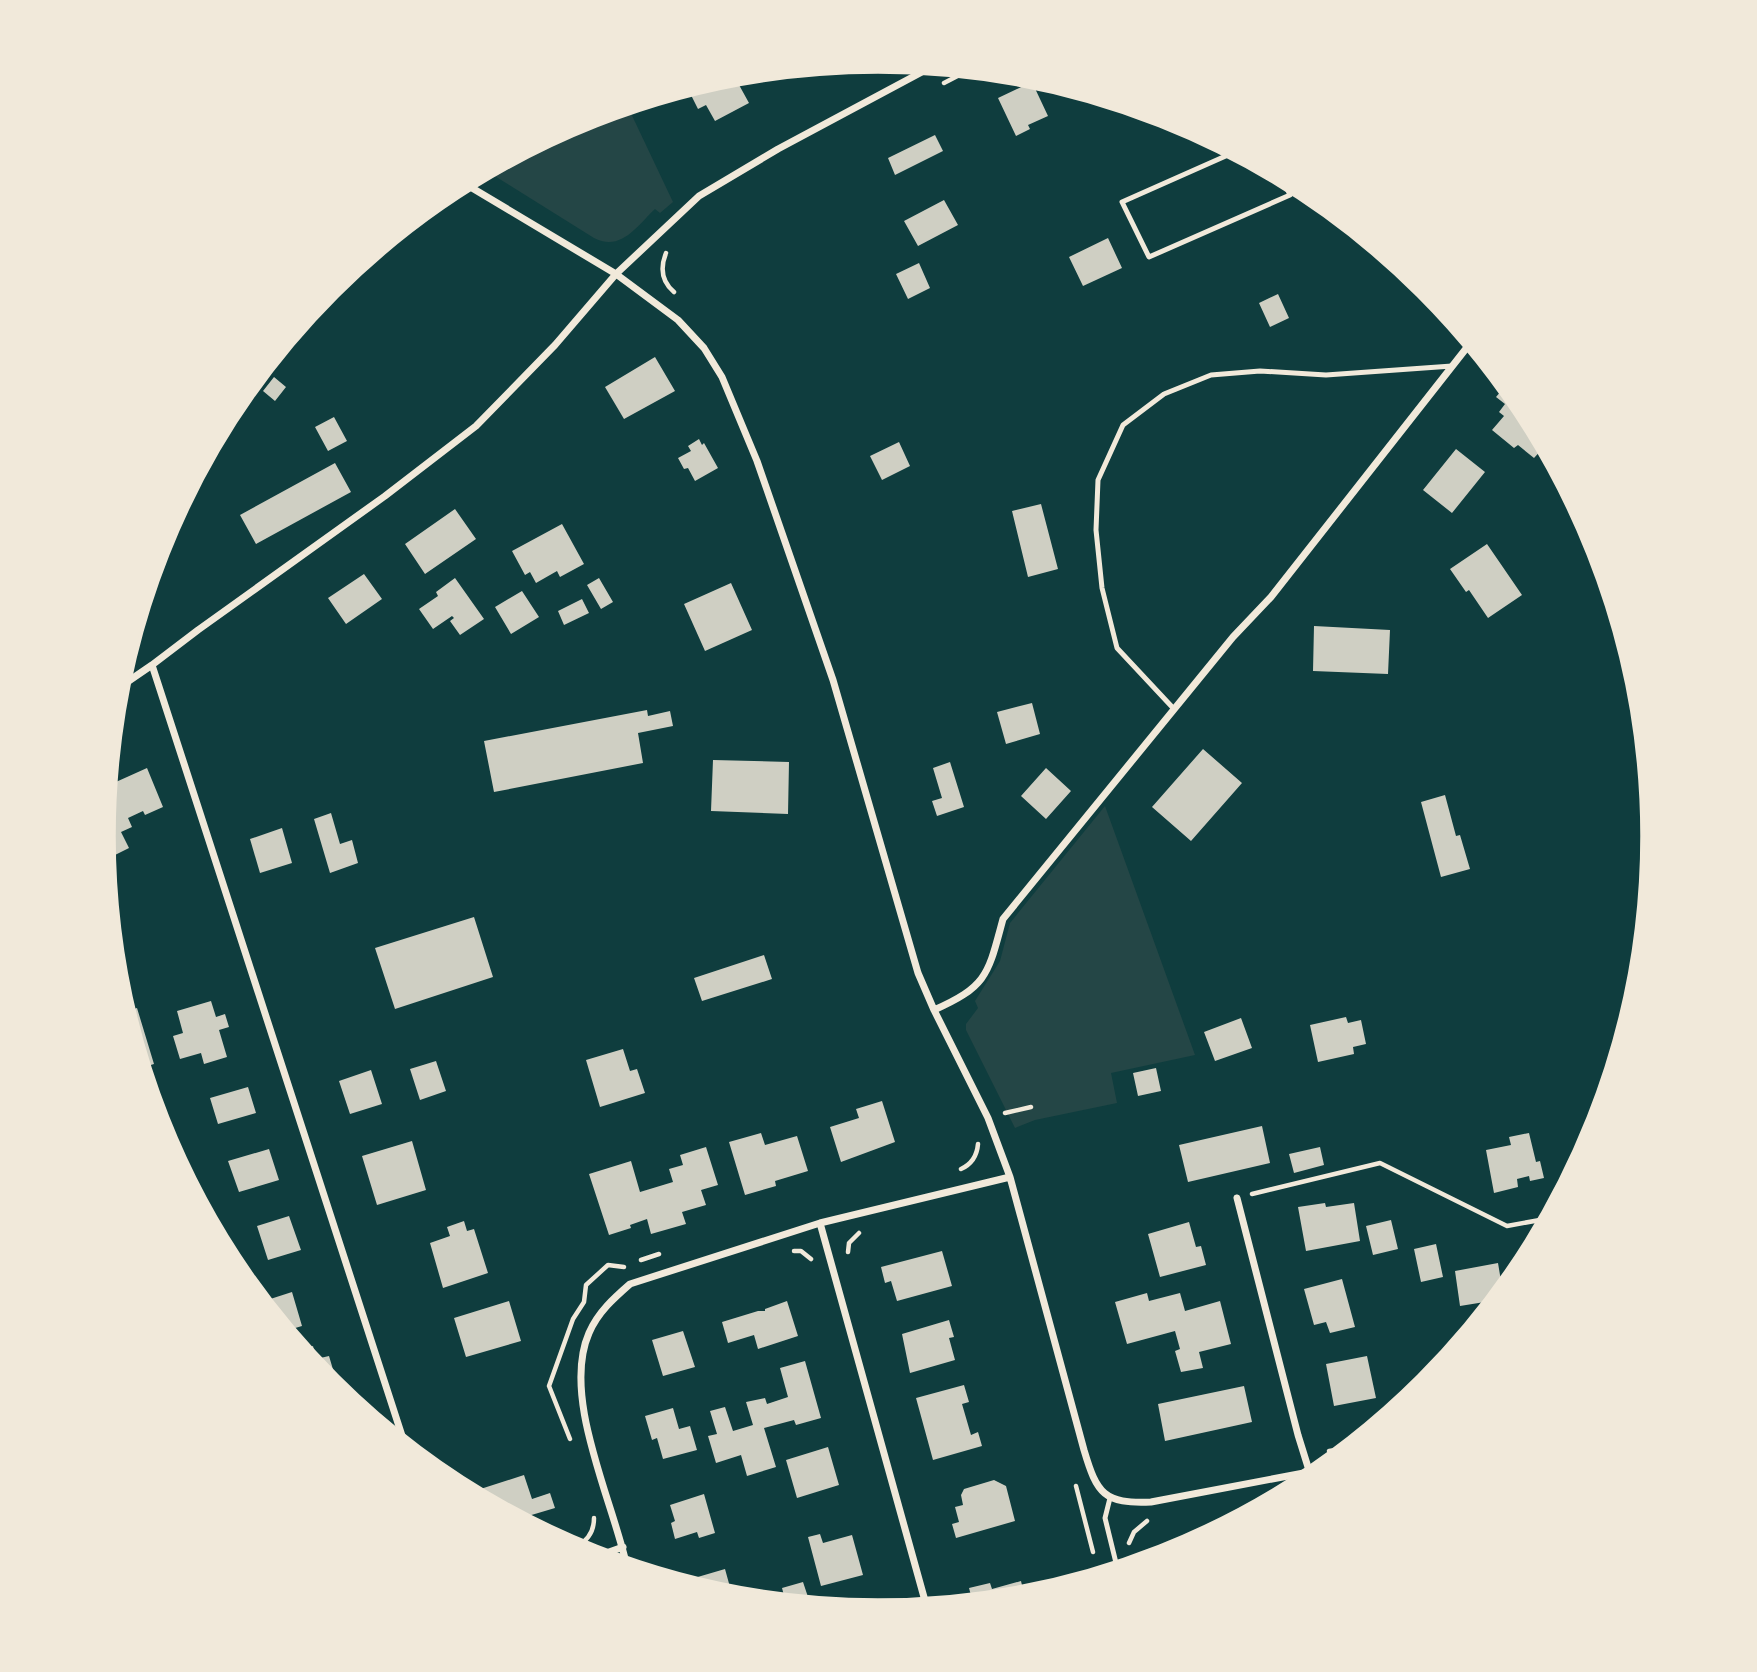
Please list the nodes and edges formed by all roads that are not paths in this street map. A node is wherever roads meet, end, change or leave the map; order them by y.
1 (920, 73) edge
2 (1226, 156) edge
3 (473, 189) edge
4 (1289, 192) edge
5 (616, 274) junction
6 (1466, 348) edge
7 (1452, 366) junction
8 (152, 666) junction
9 (131, 680) edge
10 (1174, 709) junction
11 (934, 1010) junction
12 (1010, 1177) junction
13 (1237, 1198) road end
14 (820, 1223) junction
15 (399, 1431) edge
16 (1308, 1467) edge
17 (1290, 1479) edge
18 (1110, 1498) junction
19 (623, 1547) junction
20 (611, 1552) edge
21 (625, 1557) edge
22 (1116, 1562) edge
23 (925, 1599) edge

1 - 5 street
2 - 4 lane
3 - 5 street
5 - 8 street
5 - 11 street
6 - 7 street
7 - 10 street
7 - 10 lane
8 - 9 street
8 - 15 street
10 - 11 street
11 - 12 street
12 - 14 street
12 - 18 street
13 - 16 street
14 - 19 street
14 - 23 street
17 - 18 street
18 - 22 lane
19 - 20 street
19 - 21 street

